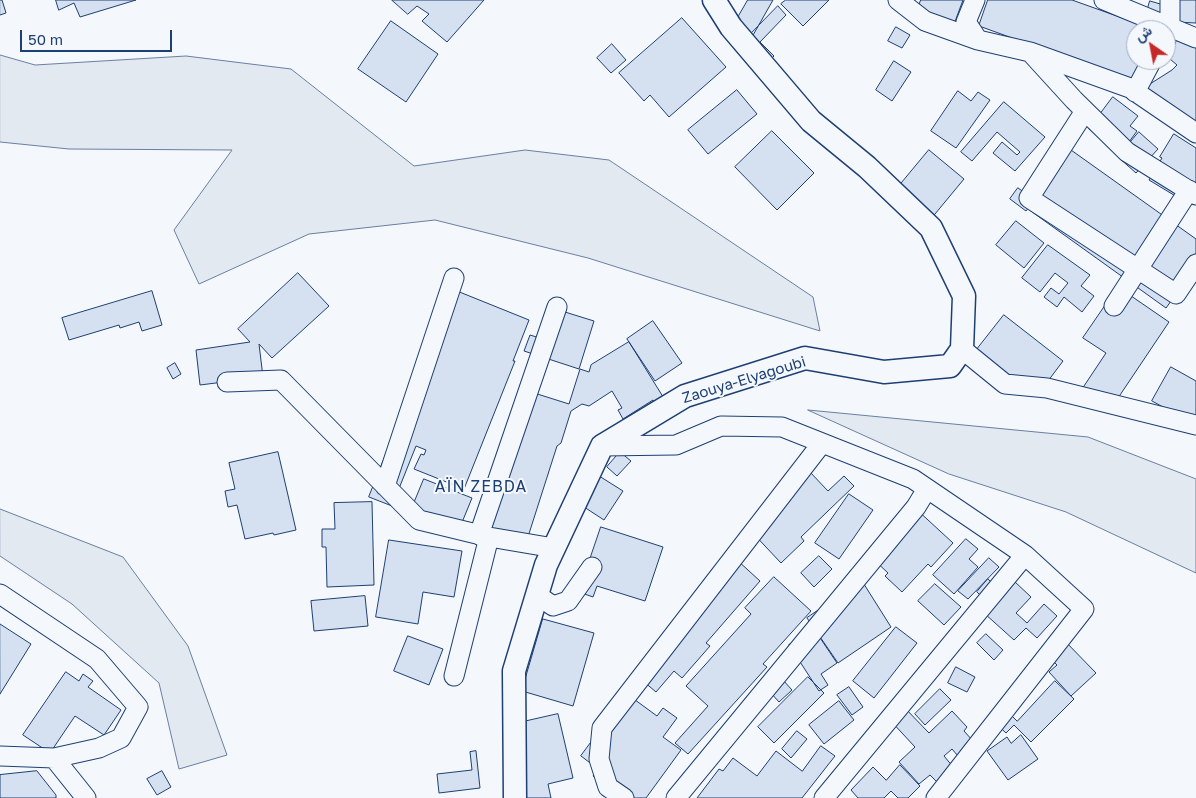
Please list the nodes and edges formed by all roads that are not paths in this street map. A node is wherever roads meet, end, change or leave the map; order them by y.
1 (714, 0) edge
2 (898, 0) edge
3 (975, 0) edge
4 (1104, 0) edge
5 (1170, 0) edge
6 (1145, 20) edge
7 (1169, 20) edge
8 (1176, 33) edge
9 (1196, 38) edge
10 (978, 40) junction
11 (1030, 52) junction
12 (1146, 70) edge
13 (1134, 92) junction
14 (1085, 111) junction
15 (1196, 133) edge
16 (1193, 192) edge
17 (1196, 264) edge
18 (1138, 270) junction
19 (454, 278) dead end
20 (1114, 306) dead end
21 (557, 307) dead end
22 (962, 349) junction
23 (227, 382) dead end
24 (1196, 425) edge
25 (822, 443) junction
26 (602, 446) junction
27 (385, 486) junction
28 (927, 489) junction
29 (484, 536) junction
30 (554, 548) junction
31 (1024, 555) junction
32 (592, 568) dead end
33 (0, 594) edge
34 (537, 595) junction
35 (454, 676) dead end
36 (0, 756) edge
37 (54, 758) junction
38 (86, 798) edge
39 (515, 798) edge
40 (624, 798) edge
41 (676, 798) edge
42 (824, 798) edge
43 (936, 798) edge

1 - 22 street
2 - 10 street
3 - 10 street
4 - 6 street
5 - 7 street
8 - 9 street
10 - 11 street
11 - 13 street
11 - 14 street
12 - 13 street
13 - 15 street
14 - 16 street
14 - 18 street
16 - 18 street
17 - 18 street
18 - 20 street
19 - 27 street
21 - 29 street
22 - 24 street
22 - 26 street, Zaouya-Elyagoubi
23 - 27 street
25 - 26 street
25 - 28 street
25 - 40 street
26 - 30 street
27 - 29 street
28 - 31 street
28 - 41 street
29 - 30 street
29 - 35 street
30 - 34 street
31 - 42 street
31 - 43 street
32 - 34 street
33 - 37 street
34 - 39 street
36 - 37 street
37 - 38 street

